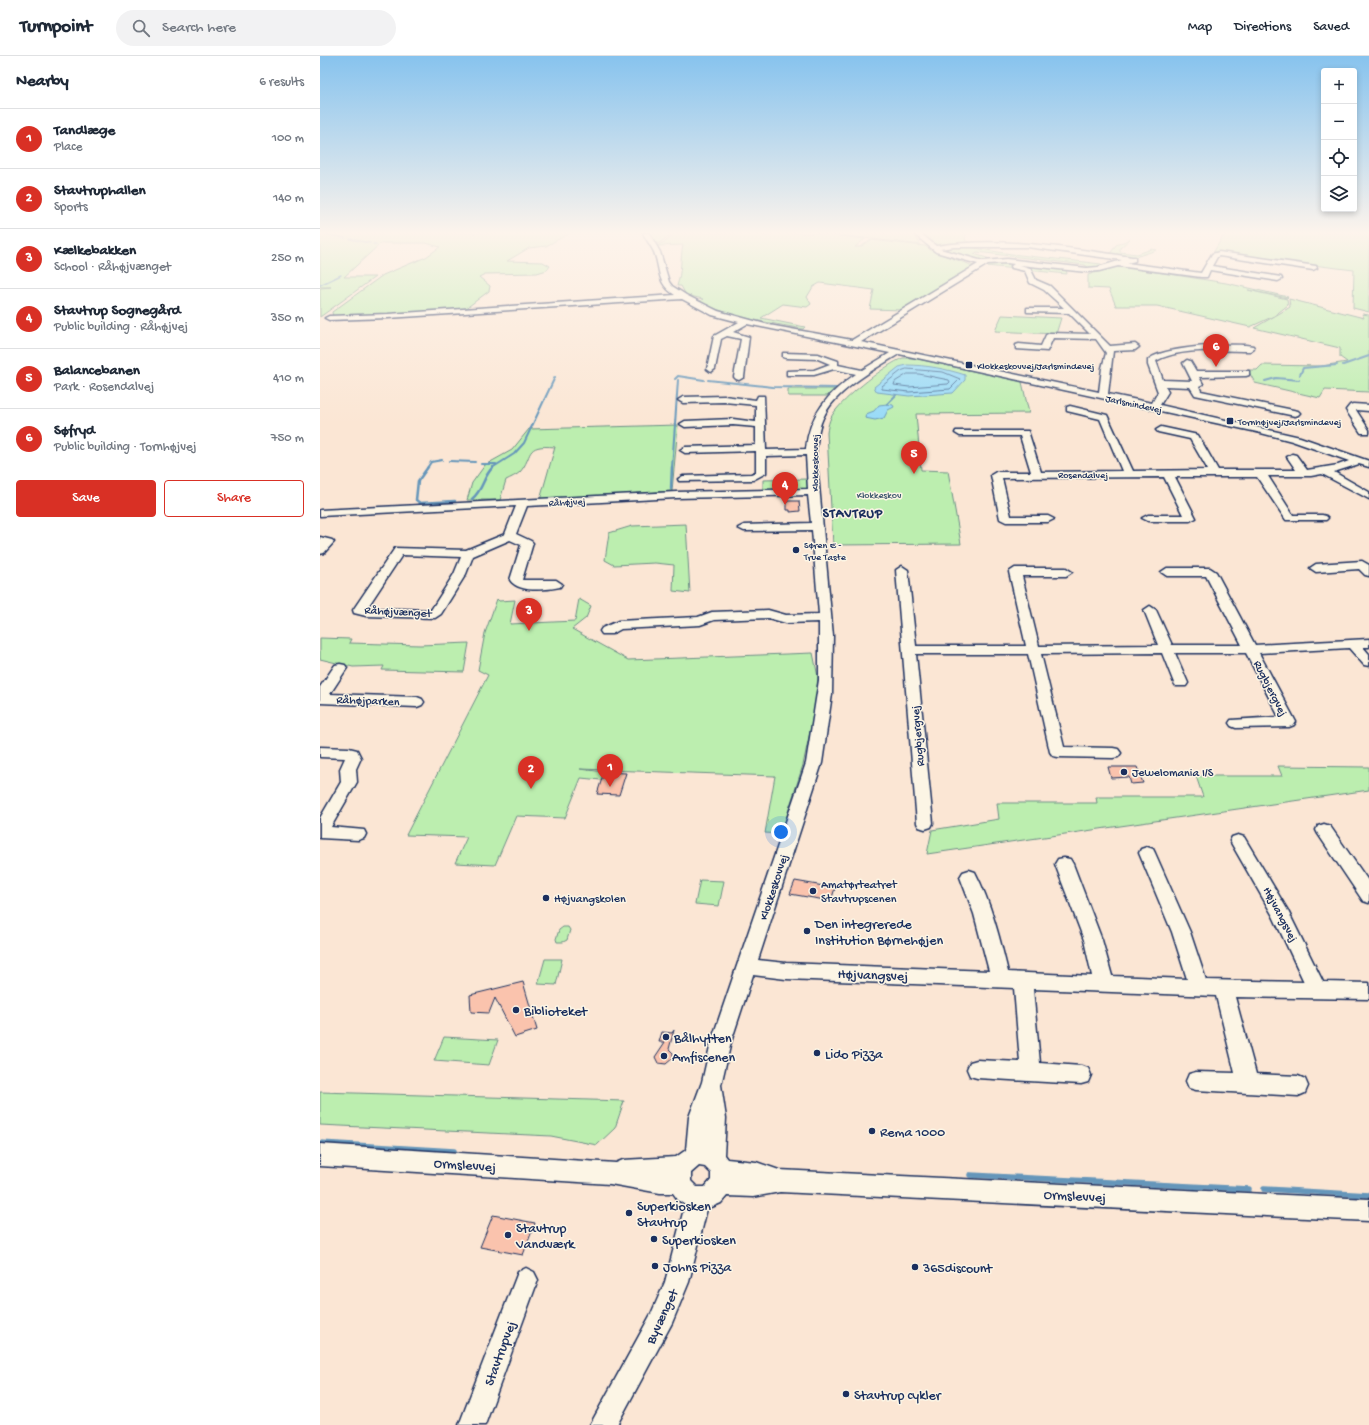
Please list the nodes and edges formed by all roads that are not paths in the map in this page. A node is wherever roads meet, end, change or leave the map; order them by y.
1 (683, 297) joint
2 (928, 297) edge
3 (1056, 297) edge
4 (1030, 310) dead end
5 (1070, 311) junction
6 (328, 318) dead end
7 (745, 322) junction
8 (725, 333) junction
9 (1098, 337) junction
10 (820, 341) dead end
11 (854, 343) junction
12 (1019, 347) dead end
13 (1135, 347) dead end
14 (1250, 348) dead end
15 (1108, 349) junction
16 (897, 352) junction
17 (786, 355) dead end
18 (815, 356) junction
19 (1187, 363) dead end
20 (834, 366) junction
21 (712, 369) dead end
22 (790, 373) dead end
23 (864, 373) junction
24 (1246, 373) dead end
25 (1193, 374) junction
26 (739, 377) dead end
27 (1159, 383) junction
28 (1193, 384) junction
29 (1247, 393) dead end
30 (1102, 396) junction
31 (683, 400) dead end
32 (1234, 400) junction
33 (1286, 401) dead end
34 (1154, 407) junction
35 (1369, 408) edge
36 (1070, 409) dead end
37 (1284, 410) junction
38 (1295, 413) dead end
39 (685, 424) dead end
40 (761, 425) junction
41 (1365, 427) edge
42 (1161, 430) dead end
43 (960, 433) dead end
44 (686, 450) dead end
45 (761, 451) junction
46 (812, 452) junction
47 (1292, 457) dead end
48 (1364, 462) edge
49 (1326, 472) junction
50 (1304, 473) junction
51 (1129, 474) junction
52 (1168, 474) junction
53 (1215, 474) junction
54 (1261, 474) junction
55 (1037, 475) junction
56 (683, 479) dead end
57 (814, 492) junction
58 (1369, 496) edge
59 (523, 503) junction
60 (321, 515) edge
61 (1148, 518) dead end
62 (1322, 518) dead end
63 (1048, 519) dead end
64 (817, 526) junction
65 (744, 528) dead end
66 (510, 536) junction
67 (320, 541) edge
68 (320, 550) edge
69 (468, 554) junction
70 (1316, 568) dead end
71 (902, 570) dead end
72 (1066, 572) dead end
73 (1167, 572) dead end
74 (1369, 572) edge
75 (556, 584) dead end
76 (1150, 610) dead end
77 (825, 618) junction
78 (607, 630) dead end
79 (1369, 643) edge
80 (1353, 644) junction
81 (1251, 649) junction
82 (909, 650) junction
83 (1033, 650) junction
84 (1167, 650) junction
85 (1369, 662) edge
86 (340, 668) dead end
87 (1181, 683) dead end
88 (322, 693) edge
89 (416, 702) dead end
90 (1236, 722) dead end
91 (320, 752) edge
92 (1113, 753) dead end
93 (925, 823) dead end
94 (320, 825) edge
95 (1324, 830) dead end
96 (320, 832) edge
97 (358, 834) dead end
98 (1238, 841) dead end
99 (1147, 853) dead end
100 (1064, 864) dead end
101 (969, 877) dead end
102 (1369, 896) edge
103 (746, 967) junction
104 (1000, 979) junction
105 (1023, 980) junction
106 (1104, 984) junction
107 (1199, 988) junction
108 (1223, 988) junction
109 (1317, 991) junction
110 (1369, 991) edge
111 (977, 1070) dead end
112 (1031, 1072) junction
113 (1081, 1075) dead end
114 (1196, 1081) dead end
115 (1248, 1083) junction
116 (1298, 1086) dead end
117 (320, 1155) edge
118 (702, 1170) junction
119 (1369, 1210) edge
120 (526, 1280) dead end
121 (472, 1425) edge
122 (603, 1425) edge

1 - 6 street
1 - 7 street, Jarlsmindevej
2 - 11 street
3 - 5 street
4 - 5 street
5 - 9 street
7 - 8 street
7 - 11 street, Jarlsmindevej
8 - 21 street
8 - 26 street
9 - 12 street
9 - 15 street
10 - 18 street
11 - 16 street, Jarlsmindevej
13 - 15 street
14 - 27 street
15 - 30 street
16 - 23 street, Klokkeskovvej
16 - 30 street, Jarlsmindevej
17 - 18 street
18 - 20 street
19 - 25 street
20 - 22 street
20 - 23 street
23 - 46 street, Klokkeskovvej
24 - 25 street
25 - 28 street
27 - 28 street
27 - 34 street
28 - 32 street
29 - 32 street
30 - 34 street, Jarlsmindevej
31 - 40 street
32 - 37 street
33 - 37 street
34 - 48 street, Jarlsmindevej
35 - 41 street
36 - 51 street, Rosendalvej
37 - 38 street
39 - 40 street
40 - 45 street
42 - 53 street
43 - 55 street
44 - 45 street
45 - 46 street
45 - 56 street
46 - 57 street, Klokkeskovvej
47 - 50 street
48 - 49 street, Rosendalvej
49 - 50 street, Rosendalvej
49 - 58 street
50 - 54 street, Rosendalvej
51 - 52 street, Rosendalvej
51 - 55 street, Rosendalvej
52 - 53 street, Rosendalvej
52 - 61 street
53 - 54 street, Rosendalvej
54 - 62 street
55 - 63 street, Rosendalvej
57 - 59 street, Råhøjvej
57 - 64 street, Klokkeskovvej
59 - 60 street, Råhøjvej
59 - 66 street
64 - 65 street
64 - 77 street, Klokkeskovvej
66 - 69 street, Råhøjvænget
66 - 75 street
67 - 68 street
69 - 69 street, Råhøjvænget
70 - 74 street
71 - 82 street, Rugbjergvej
72 - 83 street
73 - 81 street, Rugbjergvej
76 - 84 street
77 - 78 street
77 - 103 street, Klokkeskovvej
79 - 80 street, Rugbjergvej
80 - 81 street, Rugbjergvej
80 - 85 street
81 - 84 street, Rugbjergvej
81 - 90 street, Rugbjergvej
82 - 83 street, Rugbjergvej
82 - 93 street, Rugbjergvej
83 - 84 street, Rugbjergvej
83 - 92 street
84 - 87 street
86 - 88 street, Råhøjparken
88 - 89 street, Råhøjparken
91 - 94 street
95 - 102 street
96 - 97 street
98 - 109 street, Højvangsvej
99 - 107 street
100 - 106 street
101 - 104 street
103 - 104 street, Højvangsvej
103 - 118 street, Klokkeskovvej
104 - 105 street, Højvangsvej
105 - 106 street, Højvangsvej
105 - 112 street
106 - 107 street, Højvangsvej
107 - 108 street, Højvangsvej
108 - 109 street, Højvangsvej
108 - 115 street
109 - 110 street, Højvangsvej
111 - 112 street
112 - 113 street
114 - 115 street
115 - 116 street
117 - 118 street, Ormslevvej
118 - 119 street, Ormslevvej
118 - 122 street, Byvænget
120 - 121 street, Stavtrupvej

